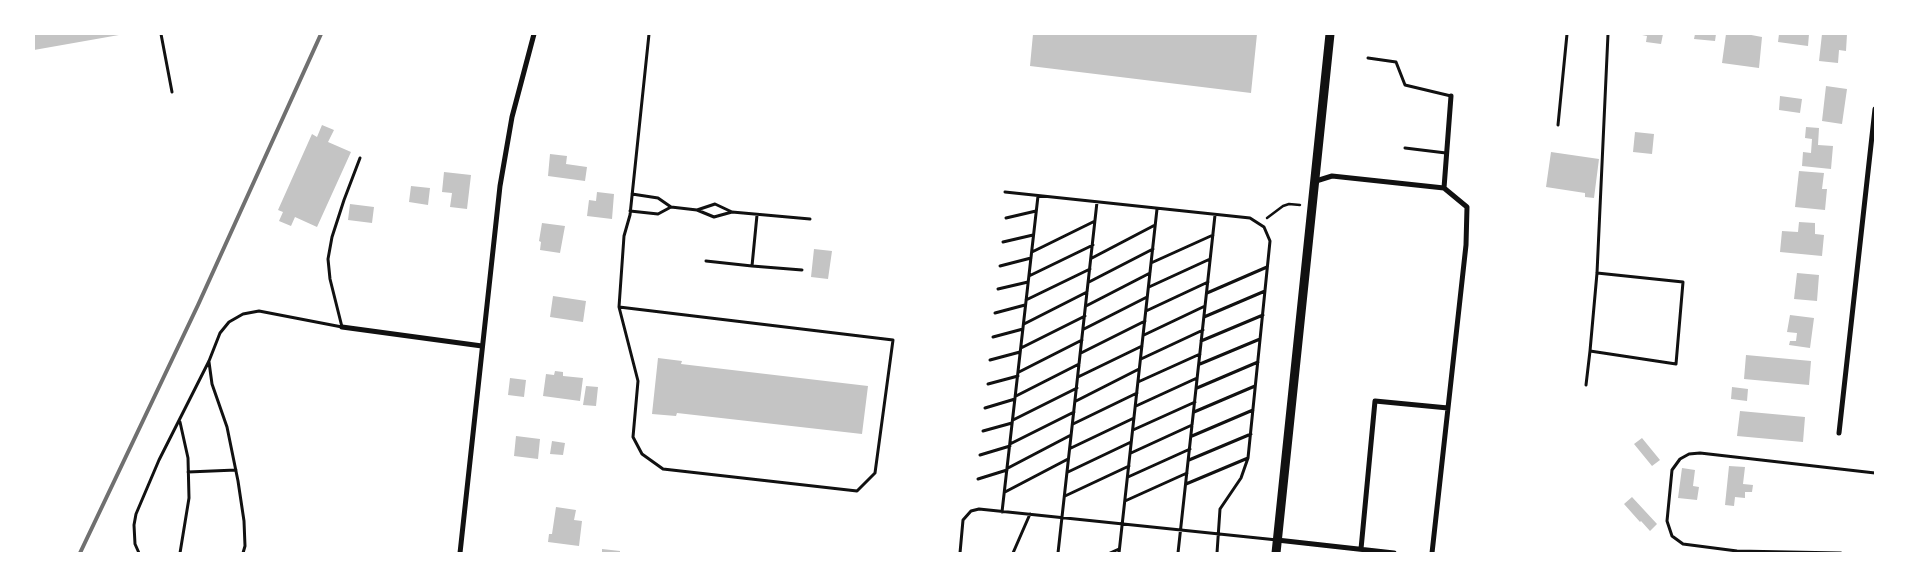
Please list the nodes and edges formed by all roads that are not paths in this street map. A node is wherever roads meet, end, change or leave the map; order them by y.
1 (161, 34) edge
2 (534, 34) edge
3 (649, 34) edge
4 (1330, 34) edge
5 (1567, 34) edge
6 (1608, 34) edge
7 (1368, 58) dead end
8 (172, 92) dead end
9 (1450, 96) joint
10 (1875, 110) edge
11 (1558, 125) dead end
12 (1873, 145) edge
13 (1405, 148) dead end
14 (1447, 153) junction
15 (360, 158) dead end
16 (1316, 181) junction
17 (1444, 188) junction
18 (1005, 192) dead end
19 (632, 194) junction
20 (1038, 196) junction
21 (1097, 202) junction
22 (671, 207) junction
23 (1157, 208) junction
24 (630, 210) junction
25 (697, 210) junction
26 (1036, 211) junction
27 (732, 212) junction
28 (757, 215) junction
29 (1215, 215) junction
30 (1006, 218) dead end
31 (810, 220) dead end
32 (1095, 221) junction
33 (1155, 225) junction
34 (1033, 235) junction
35 (1213, 235) junction
36 (1003, 242) dead end
37 (1093, 245) junction
38 (1153, 249) junction
39 (1031, 252) junction
40 (1031, 258) junction
41 (1091, 258) junction
42 (1210, 259) junction
43 (706, 261) dead end
44 (1151, 264) junction
45 (752, 266) junction
46 (1000, 266) dead end
47 (1267, 267) junction
48 (1090, 269) junction
49 (802, 270) dead end
50 (1150, 273) junction
51 (1597, 273) junction
52 (1029, 276) junction
53 (1028, 282) junction
54 (1089, 282) junction
55 (1208, 282) junction
56 (1148, 288) junction
57 (998, 289) dead end
58 (1265, 291) junction
59 (1087, 292) junction
60 (1207, 293) junction
61 (1147, 297) junction
62 (1026, 300) junction
63 (1025, 305) junction
64 (1086, 306) junction
65 (1205, 306) junction
66 (619, 307) junction
67 (1146, 312) junction
68 (995, 313) dead end
69 (1263, 315) junction
70 (1085, 316) junction
71 (1204, 317) junction
72 (1145, 321) junction
73 (1023, 324) junction
74 (342, 326) junction
75 (1023, 329) junction
76 (1083, 330) junction
77 (1202, 330) junction
78 (1143, 335) junction
79 (993, 337) dead end
80 (1260, 338) junction
81 (1082, 340) junction
82 (1202, 340) junction
83 (482, 346) junction
84 (1142, 346) junction
85 (1020, 350) junction
86 (1590, 351) junction
87 (1081, 353) junction
88 (1200, 354) junction
89 (1140, 359) junction
90 (990, 360) dead end
91 (209, 361) junction
92 (1258, 362) junction
93 (1080, 364) junction
94 (1199, 364) junction
95 (1139, 370) junction
96 (1018, 374) junction
97 (1078, 377) junction
98 (1197, 378) junction
99 (1138, 383) junction
100 (988, 384) dead end
101 (1586, 385) dead end
102 (1256, 386) junction
103 (1077, 388) junction
104 (1196, 388) junction
105 (1137, 394) junction
106 (1015, 398) junction
107 (1075, 401) junction
108 (1195, 402) junction
109 (1135, 406) junction
110 (985, 408) dead end
111 (1448, 408) junction
112 (1253, 410) junction
113 (1074, 411) junction
114 (1194, 412) junction
115 (1134, 418) junction
116 (180, 422) junction
117 (1012, 422) junction
118 (1072, 425) junction
119 (1192, 425) junction
120 (1133, 430) junction
121 (983, 431) dead end
122 (1839, 433) dead end
123 (1251, 434) junction
124 (1072, 435) junction
125 (1191, 436) junction
126 (1131, 442) junction
127 (1010, 445) junction
128 (1070, 449) junction
129 (1190, 449) junction
130 (1130, 454) junction
131 (980, 455) dead end
132 (1248, 458) junction
133 (1069, 459) junction
134 (1188, 460) junction
135 (1129, 466) junction
136 (1007, 469) junction
137 (236, 470) junction
138 (188, 472) junction
139 (1067, 472) junction
140 (1187, 473) junction
141 (1875, 473) edge
142 (1127, 478) junction
143 (978, 479) dead end
144 (1186, 484) junction
145 (1004, 492) junction
146 (1065, 496) junction
147 (1125, 501) junction
148 (1002, 512) junction
149 (1030, 514) junction
150 (1062, 518) junction
151 (1122, 524) junction
152 (1181, 530) junction
153 (1218, 534) junction
154 (1277, 540) junction
155 (1361, 549) junction
156 (1119, 551) edge
157 (139, 553) edge
158 (180, 553) edge
159 (242, 553) edge
160 (460, 553) edge
161 (960, 553) edge
162 (1013, 553) edge
163 (1058, 553) edge
164 (1110, 553) edge
165 (1178, 553) edge
166 (1217, 553) edge
167 (1276, 553) edge
168 (1394, 553) edge
169 (1432, 553) edge
170 (1841, 553) edge

1 - 8 lane
2 - 83 street
3 - 19 lane
4 - 16 street
5 - 11 lane
6 - 51 lane
7 - 9 lane
9 - 14 street
10 - 12 street
12 - 122 street
13 - 14 lane
14 - 17 street
15 - 74 lane
16 - 17 street
16 - 154 street
17 - 111 street
18 - 20 lane
19 - 22 lane
19 - 24 lane
20 - 21 lane
20 - 26 lane
21 - 23 lane
21 - 32 lane
22 - 24 lane
22 - 25 lane
23 - 29 lane
23 - 33 lane
24 - 66 lane
25 - 27 lane
25 - 27 lane
26 - 30 lane
26 - 34 lane
27 - 28 lane
28 - 31 lane
28 - 45 lane
29 - 35 lane
29 - 47 lane
32 - 37 lane
32 - 39 lane
33 - 38 lane
33 - 41 lane
34 - 36 lane
34 - 39 lane
35 - 42 lane
35 - 44 lane
37 - 41 lane
37 - 52 lane
38 - 44 lane
38 - 54 lane
39 - 40 lane
40 - 46 lane
40 - 52 lane
41 - 48 lane
42 - 55 lane
42 - 56 lane
43 - 45 lane
44 - 50 lane
45 - 49 lane
47 - 58 lane
47 - 60 lane
48 - 54 lane
48 - 62 lane
50 - 56 lane
50 - 64 lane
51 - 86 lane
51 - 86 lane
52 - 53 lane
53 - 57 lane
53 - 62 lane
54 - 59 lane
55 - 60 lane
55 - 67 lane
56 - 61 lane
58 - 69 lane
58 - 71 lane
59 - 64 lane
59 - 73 lane
60 - 65 lane
61 - 67 lane
61 - 76 lane
62 - 63 lane
63 - 68 lane
63 - 73 lane
64 - 70 lane
65 - 71 lane
65 - 78 lane
66 - 66 lane
67 - 72 lane
69 - 80 lane
69 - 82 lane
70 - 76 lane
70 - 85 lane
71 - 77 lane
72 - 78 lane
72 - 87 lane
73 - 75 lane
74 - 83 street
74 - 91 lane
75 - 79 lane
75 - 85 lane
76 - 81 lane
77 - 82 lane
77 - 89 lane
78 - 84 lane
80 - 92 lane
80 - 94 lane
81 - 87 lane
81 - 96 lane
82 - 88 lane
83 - 160 street
84 - 89 lane
84 - 97 lane
85 - 90 lane
85 - 96 lane
86 - 101 lane
87 - 93 lane
88 - 94 lane
88 - 99 lane
89 - 95 lane
91 - 116 lane
91 - 137 lane
92 - 102 lane
92 - 104 lane
93 - 97 lane
93 - 106 lane
94 - 98 lane
95 - 99 lane
95 - 107 lane
96 - 100 lane
96 - 106 lane
97 - 103 lane
98 - 104 lane
98 - 109 lane
99 - 105 lane
102 - 112 lane
102 - 114 lane
103 - 107 lane
103 - 117 lane
104 - 108 lane
105 - 109 lane
105 - 118 lane
106 - 110 lane
106 - 117 lane
107 - 113 lane
108 - 114 lane
108 - 120 lane
109 - 115 lane
111 - 155 street
111 - 169 street
112 - 123 lane
112 - 125 lane
113 - 118 lane
113 - 127 lane
114 - 119 lane
115 - 120 lane
115 - 128 lane
116 - 138 lane
116 - 157 lane
117 - 121 lane
117 - 127 lane
118 - 124 lane
119 - 125 lane
119 - 130 lane
120 - 126 lane
123 - 132 lane
123 - 134 lane
124 - 128 lane
124 - 136 lane
125 - 129 lane
126 - 130 lane
126 - 139 lane
127 - 131 lane
127 - 136 lane
128 - 133 lane
129 - 134 lane
129 - 142 lane
130 - 135 lane
132 - 144 lane
132 - 153 lane
133 - 139 lane
133 - 145 lane
134 - 140 lane
135 - 142 lane
135 - 146 lane
136 - 143 lane
136 - 145 lane
137 - 138 lane
137 - 159 lane
138 - 158 lane
139 - 146 lane
140 - 144 lane
140 - 147 lane
141 - 170 lane
142 - 147 lane
144 - 152 lane
145 - 148 lane
146 - 150 lane
147 - 151 lane
148 - 149 lane
148 - 161 lane
149 - 150 lane
149 - 162 lane
150 - 151 lane
150 - 163 lane
151 - 152 lane
151 - 156 lane
152 - 153 lane
152 - 165 lane
153 - 154 lane
153 - 166 lane
154 - 155 street
154 - 167 street
155 - 168 street
156 - 164 lane

